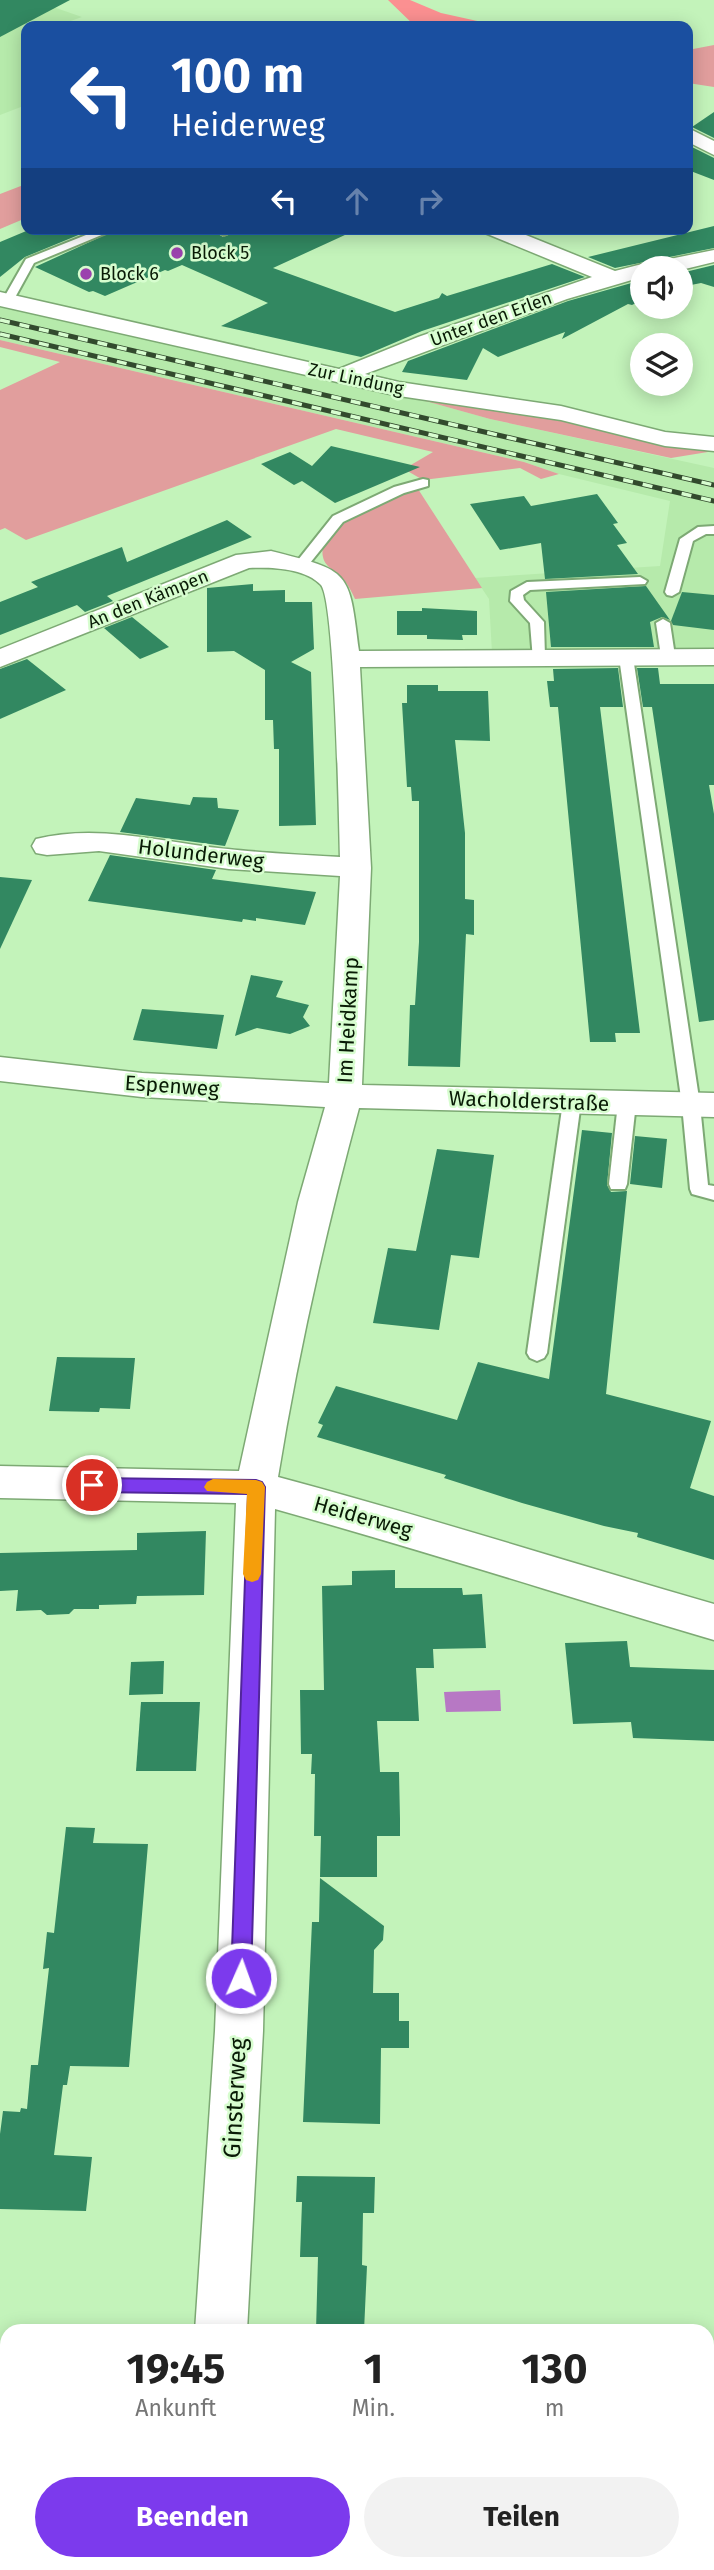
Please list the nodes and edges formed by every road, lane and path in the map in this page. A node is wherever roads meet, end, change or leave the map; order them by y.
1 (693, 137) edge
2 (714, 149) edge
3 (96, 235) edge
4 (507, 235) edge
5 (714, 256) edge
6 (693, 260) edge
7 (630, 273) edge
8 (611, 277) junction
9 (4, 300) edge
10 (342, 376) junction
11 (714, 444) edge
12 (423, 483) dead end
13 (714, 530) edge
14 (301, 565) junction
15 (640, 581) dead end
16 (672, 592) dead end
17 (663, 623) dead end
18 (668, 656) junction
19 (538, 657) junction
20 (626, 657) junction
21 (714, 657) edge
22 (0, 659) edge
23 (346, 659) junction
24 (47, 846) dead end
25 (356, 868) junction
26 (0, 1069) edge
27 (345, 1096) junction
28 (572, 1102) junction
29 (627, 1103) junction
30 (703, 1105) edge
31 (618, 1184) dead end
32 (714, 1193) edge
33 (537, 1353) dead end
34 (0, 1482) edge
35 (256, 1487) junction
36 (714, 1622) edge
37 (221, 2324) edge

1 - 2 street
3 - 9 lane
4 - 8 street
5 - 6 street
7 - 8 street, Unter den Erlen
8 - 10 street, Unter den Erlen
9 - 10 street, Zur Lindung
10 - 11 street, Zur Lindung
12 - 14 lane
13 - 16 lane
14 - 22 street, An den Kämpen
14 - 23 street, Im Heidkamp
15 - 19 lane
17 - 18 lane
18 - 20 street
18 - 21 street
19 - 20 street
19 - 23 street
20 - 30 lane
23 - 25 street, Im Heidkamp
24 - 25 street, Holunderweg
25 - 27 street, Im Heidkamp
26 - 27 street, Espenweg
27 - 28 street, Wacholderstraße
27 - 35 street, Im Heidkamp
28 - 29 street, Wacholderstraße
28 - 33 lane
29 - 30 street, Wacholderstraße
29 - 31 lane
30 - 32 lane
34 - 35 street, Heiderweg
35 - 36 street, Heiderweg
35 - 37 street, Ginsterweg

